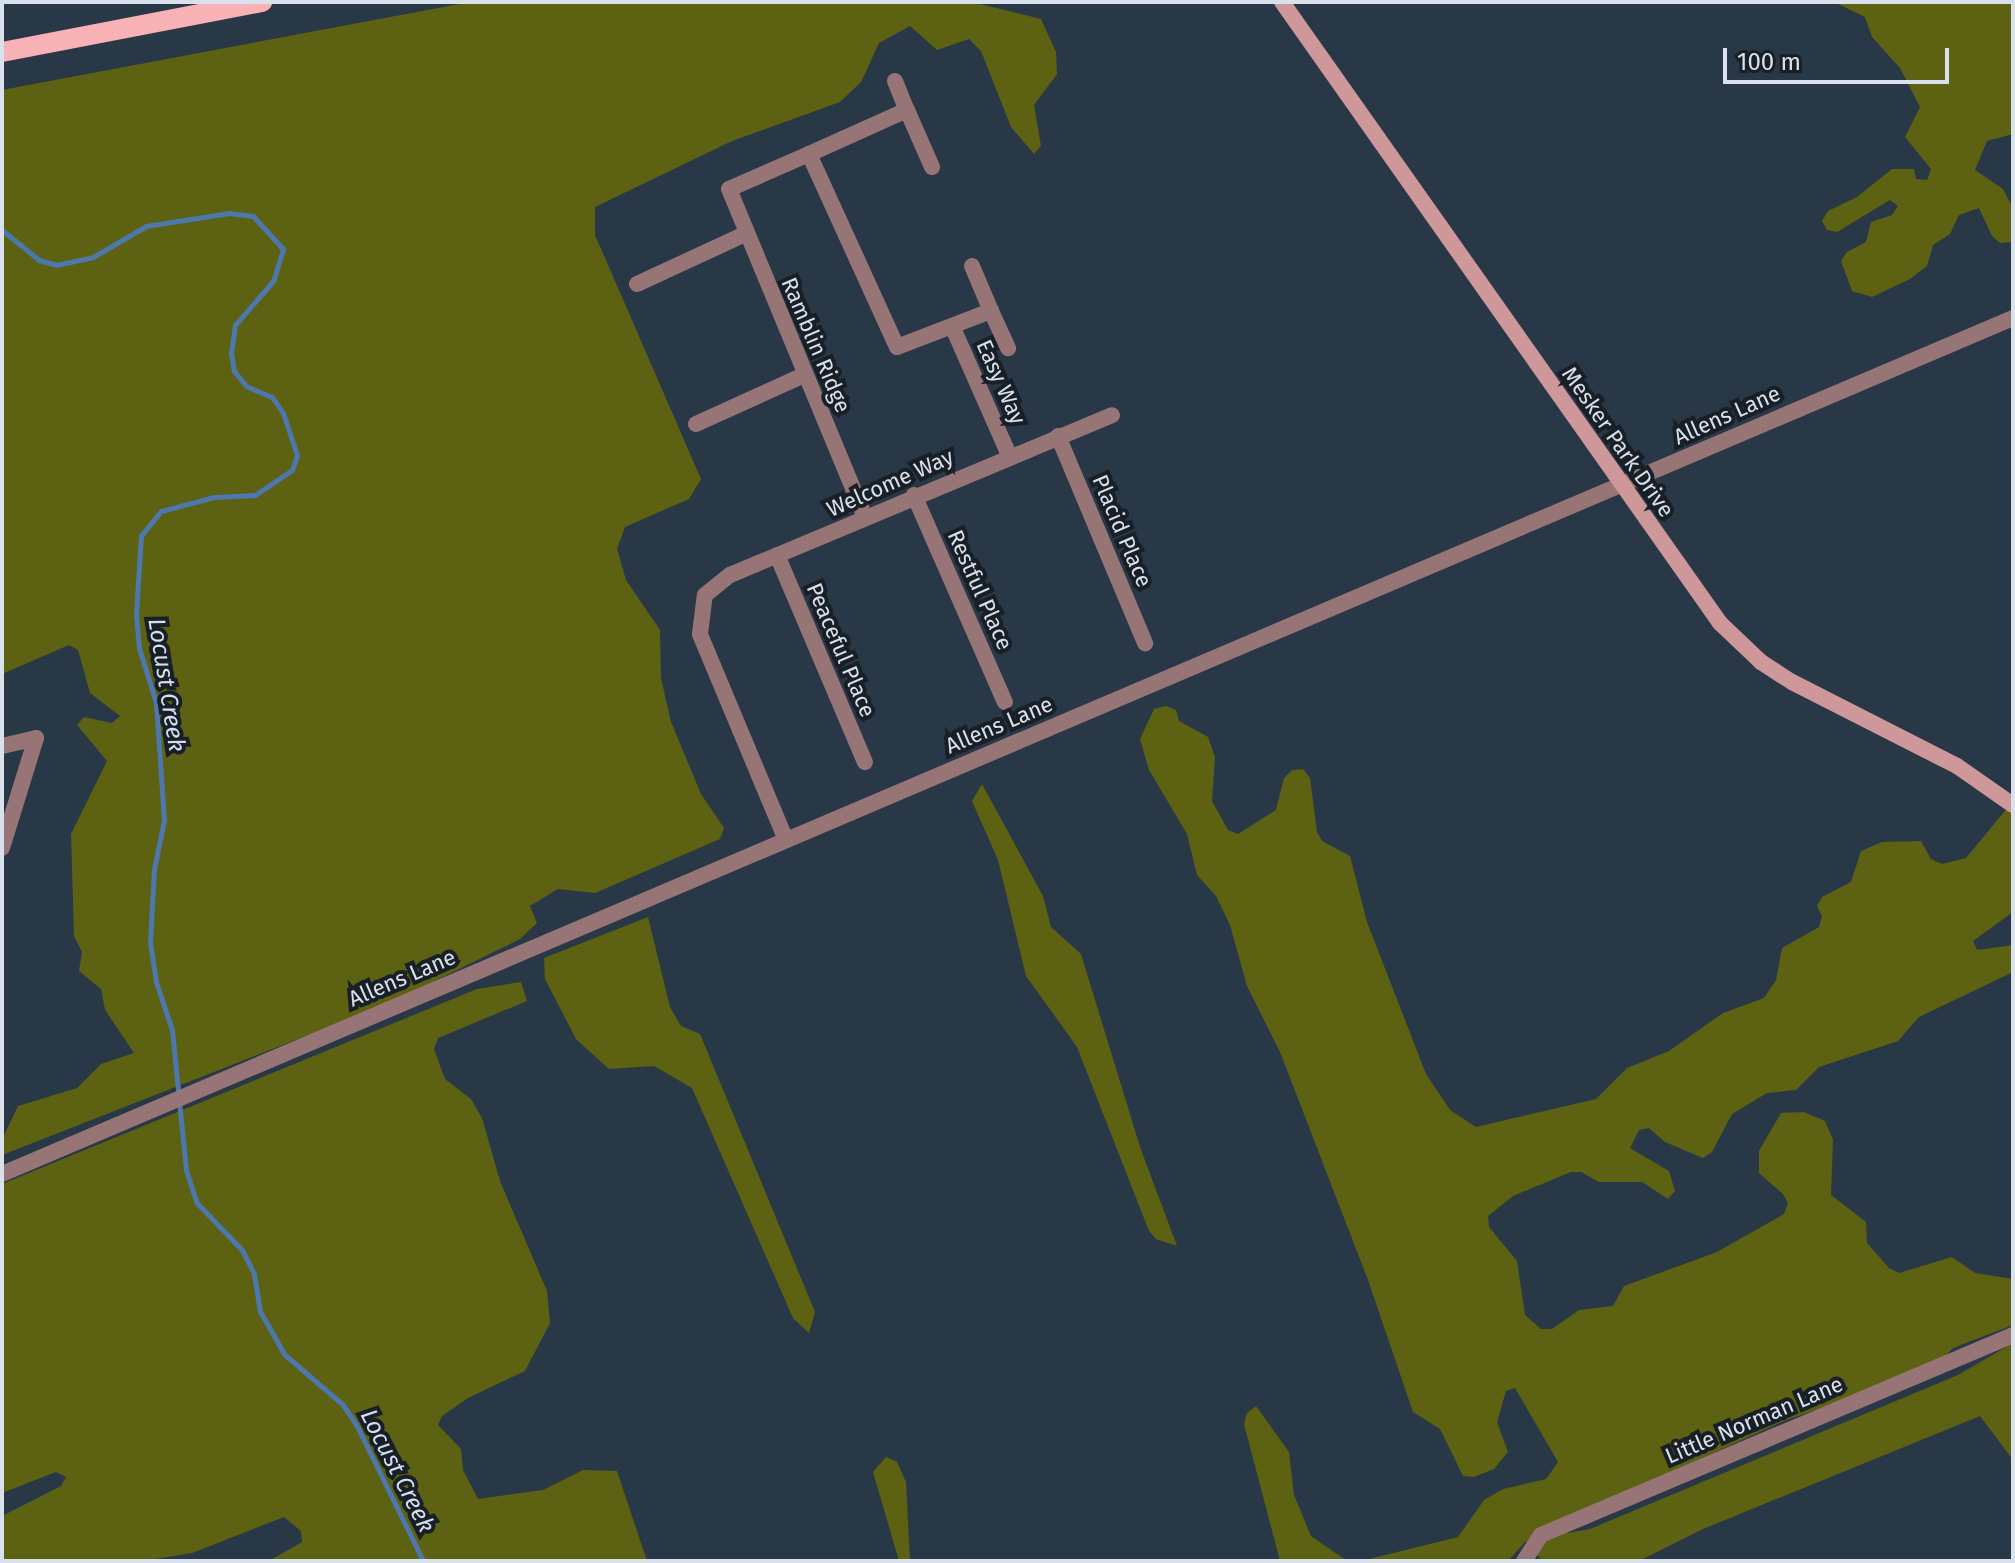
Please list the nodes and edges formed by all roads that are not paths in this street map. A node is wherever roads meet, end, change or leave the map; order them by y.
1 (262, 2) edge
2 (1282, 2) edge
3 (2, 52) edge
4 (895, 81) dead end
5 (907, 110) junction
6 (809, 154) junction
7 (932, 167) dead end
8 (745, 234) junction
9 (972, 266) dead end
10 (637, 284) dead end
11 (991, 311) junction
12 (2013, 318) edge
13 (953, 328) junction
14 (1008, 348) dead end
15 (804, 375) junction
16 (1112, 415) dead end
17 (696, 424) dead end
18 (1058, 436) junction
19 (1009, 455) junction
20 (1622, 485) junction
21 (914, 495) junction
22 (865, 518) junction
23 (777, 555) junction
24 (1145, 643) dead end
25 (1005, 702) dead end
26 (2, 746) edge
27 (865, 762) dead end
28 (2013, 805) edge
29 (786, 840) junction
30 (2, 848) edge
31 (2, 1174) edge
32 (2013, 1335) edge
33 (1524, 1561) edge

1 - 3 main road
2 - 20 street, Mesker Park Drive
4 - 5 street
5 - 6 street
5 - 7 street
6 - 8 street, Ramblin Ridge
6 - 13 street
8 - 10 street
8 - 15 street, Ramblin Ridge
9 - 11 street
11 - 13 street
11 - 14 street
12 - 20 street, Allens Lane
13 - 19 street, Easy Way
15 - 17 street
15 - 22 street, Ramblin Ridge
16 - 18 street, Welcome Way
18 - 19 street, Welcome Way
18 - 24 street, Placid Place
19 - 21 street, Welcome Way
20 - 28 street, Mesker Park Drive
20 - 29 street, Allens Lane
21 - 22 street, Welcome Way
21 - 25 street, Restful Place
22 - 23 street, Welcome Way
23 - 27 street, Peaceful Place
23 - 29 street, Welcome Way
26 - 30 street
29 - 31 street, Allens Lane
32 - 33 street, Little Norman Lane

